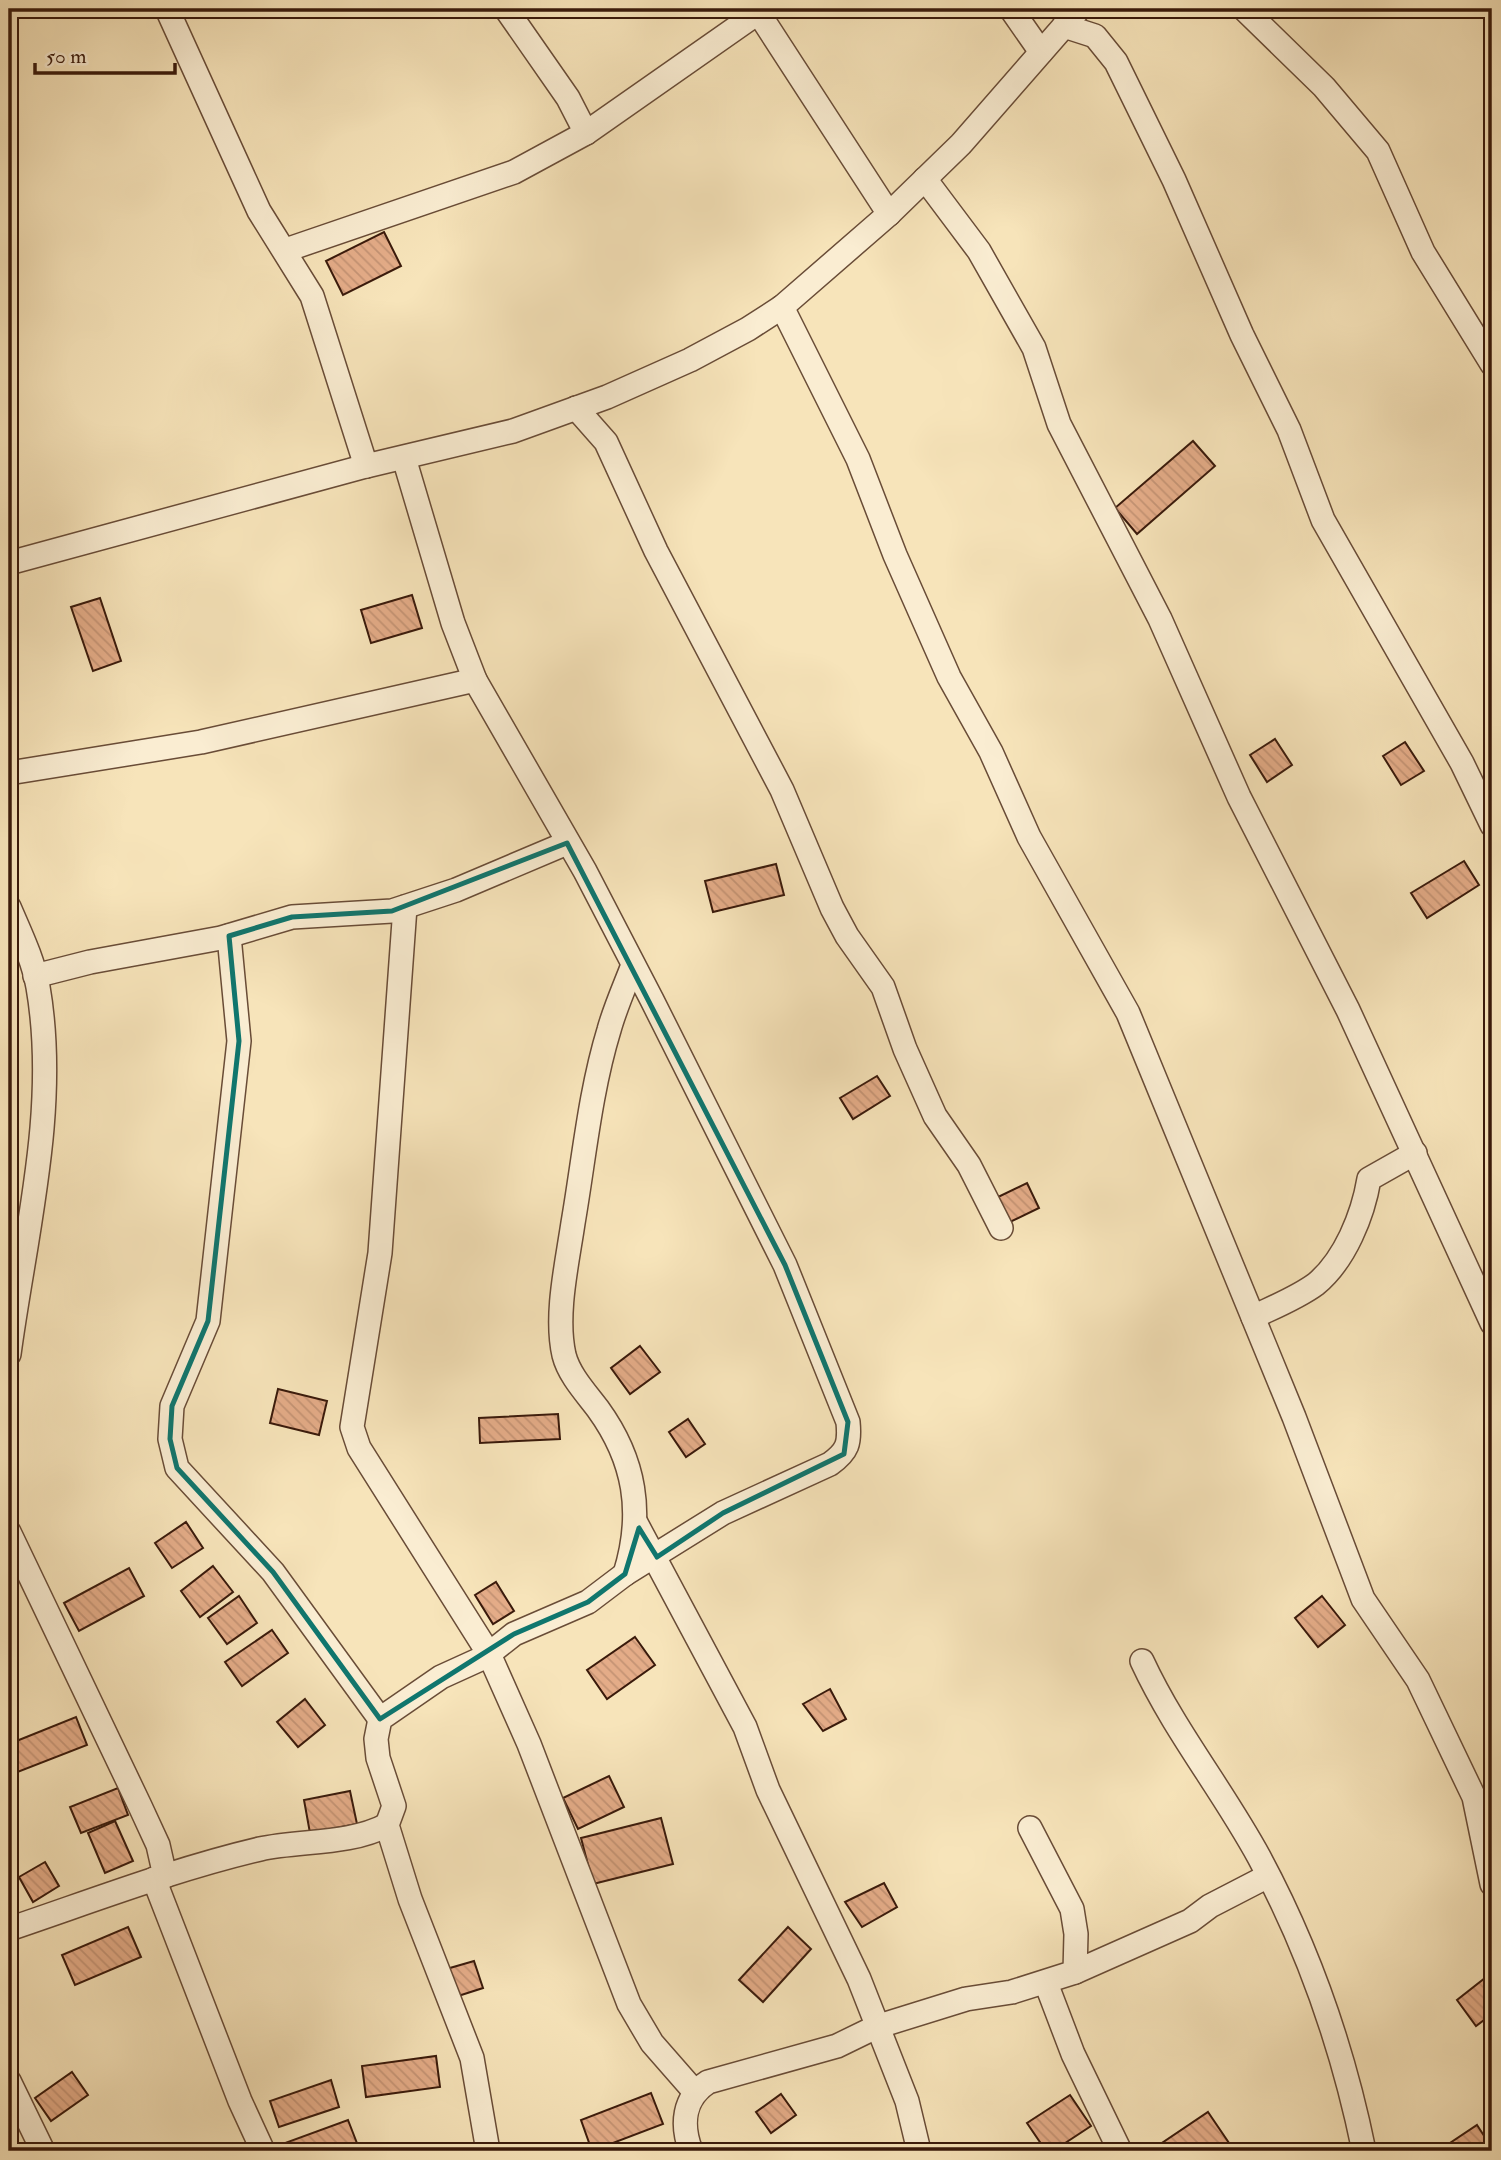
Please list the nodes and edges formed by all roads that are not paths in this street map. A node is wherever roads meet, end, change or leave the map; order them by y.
1 (167, 9) edge
2 (506, 9) edge
3 (1011, 9) edge
4 (1244, 9) edge
5 (757, 10) edge
6 (1071, 17) edge
7 (1041, 52) junction
8 (586, 133) junction
9 (925, 179) junction
10 (889, 214) junction
11 (286, 250) junction
12 (782, 307) junction
13 (1492, 364) edge
14 (576, 408) junction
15 (404, 457) junction
16 (366, 466) junction
17 (9, 563) edge
18 (475, 680) junction
19 (9, 773) edge
20 (1492, 825) edge
21 (567, 843) junction
22 (9, 907) edge
23 (405, 907) junction
24 (229, 936) junction
25 (633, 965) junction
26 (35, 976) junction
27 (1415, 1153) junction
28 (1001, 1228) dead end
29 (1253, 1317) junction
30 (1492, 1323) edge
31 (9, 1354) edge
32 (636, 1523) junction
33 (11, 1543) edge
34 (657, 1557) junction
35 (625, 1574) junction
36 (489, 1654) junction
37 (1142, 1661) dead end
38 (380, 1719) junction
39 (387, 1825) junction
40 (1030, 1828) dead end
41 (1268, 1877) junction
42 (160, 1878) junction
43 (1492, 1884) edge
44 (9, 1929) edge
45 (1075, 1972) junction
46 (1045, 1983) junction
47 (876, 2027) junction
48 (9, 2081) edge
49 (694, 2091) junction
50 (43, 2151) edge
51 (263, 2151) edge
52 (488, 2151) edge
53 (691, 2151) edge
54 (919, 2151) edge
55 (1120, 2151) edge
56 (1364, 2151) edge

1 - 11 street
2 - 8 street
3 - 7 street
4 - 13 street
5 - 8 street
5 - 10 street
6 - 7 street
6 - 20 street
7 - 9 street
8 - 11 street
9 - 10 street
9 - 27 street
10 - 12 street
11 - 16 street
12 - 14 street
12 - 29 street
14 - 15 street
14 - 28 street
15 - 16 street
15 - 18 street
16 - 17 street
18 - 19 street
18 - 21 street
21 - 23 street
21 - 25 street
22 - 26 street
23 - 24 street
23 - 36 street
24 - 26 street
24 - 38 street
25 - 32 street
25 - 34 street
26 - 31 street
27 - 29 street
27 - 30 street
29 - 43 street
32 - 34 street
32 - 35 street
33 - 42 street
34 - 35 street
34 - 47 street
35 - 36 street
36 - 38 street
36 - 49 street
37 - 41 street
38 - 39 street
39 - 42 street
39 - 52 street
40 - 45 street
41 - 45 street
41 - 56 street
42 - 44 street
42 - 51 street
45 - 46 street
46 - 47 street
46 - 55 street
47 - 49 street
47 - 54 street
48 - 50 street
49 - 53 street

